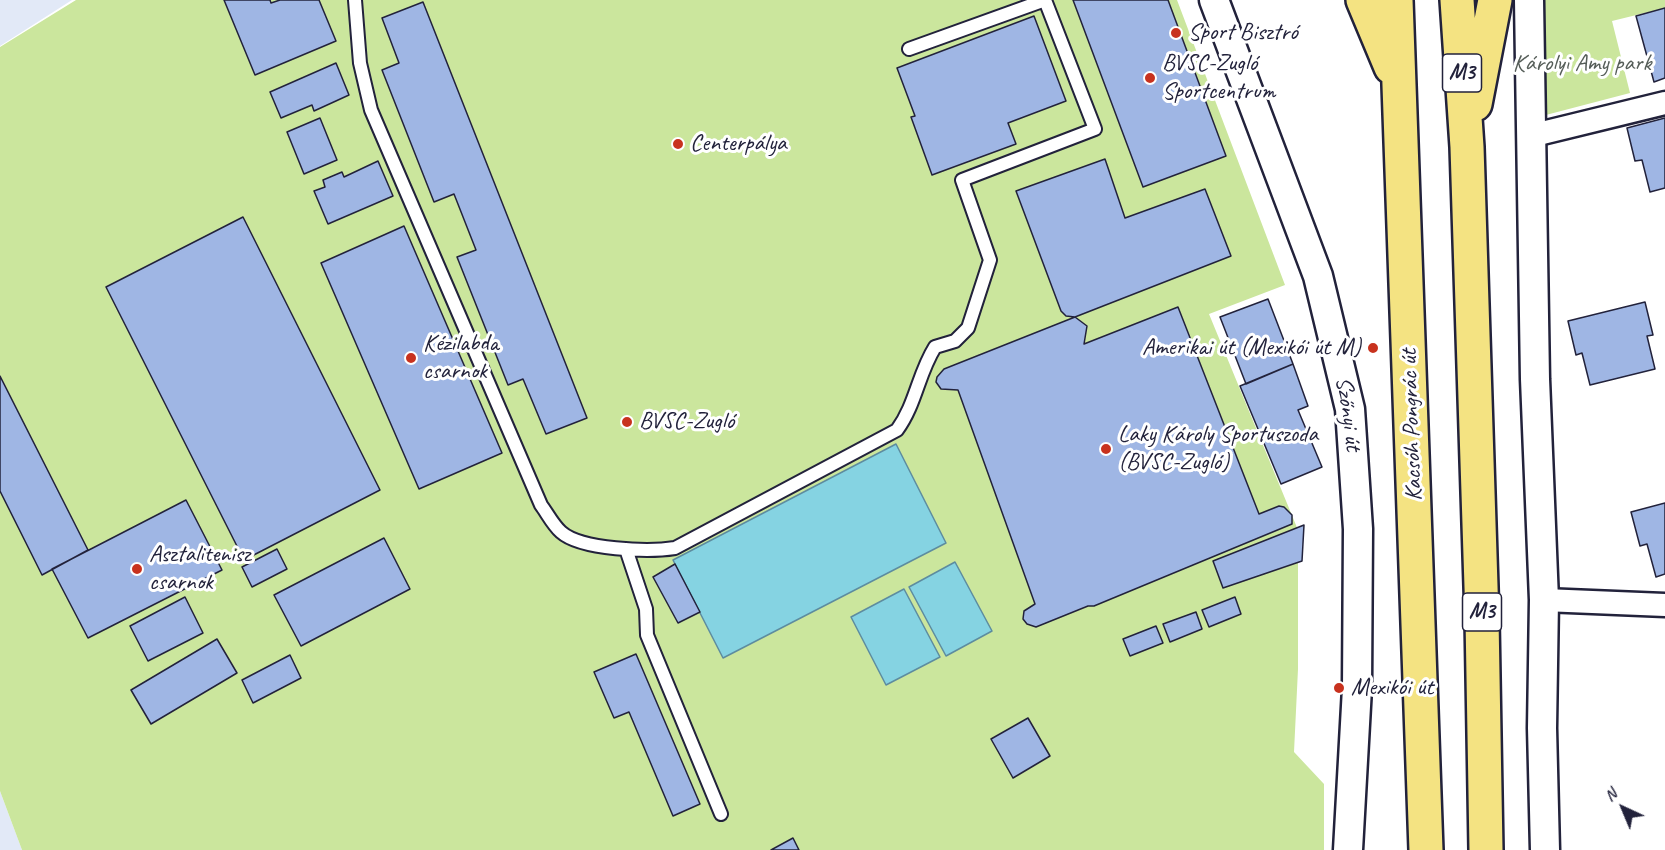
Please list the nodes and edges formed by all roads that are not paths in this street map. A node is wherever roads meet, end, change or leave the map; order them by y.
1 (355, 0) edge
2 (1045, 0) edge
3 (1214, 0) edge
4 (1363, 0) edge
5 (1396, 0) edge
6 (1457, 0) edge
7 (1495, 0) edge
8 (1529, 0) edge
9 (909, 50) dead end
10 (1400, 88) junction
11 (1665, 103) edge
12 (1530, 136) junction
13 (1467, 147) junction
14 (626, 549) junction
15 (1544, 600) junction
16 (1665, 605) edge
17 (721, 814) dead end
18 (1485, 847) edge
19 (1347, 850) edge
20 (1426, 850) edge
21 (1545, 850) edge

1 - 14 lane
2 - 9 lane
2 - 14 lane
3 - 19 street, Szőnyi út
4 - 10 main road
5 - 10 main road, Kacsóh Pongrác út
6 - 13 main road, M3
7 - 13 main road
8 - 12 street
10 - 20 main road, Kacsóh Pongrác út
11 - 12 street
12 - 15 street
13 - 18 main road, M3
14 - 17 lane
15 - 16 street
15 - 21 street

